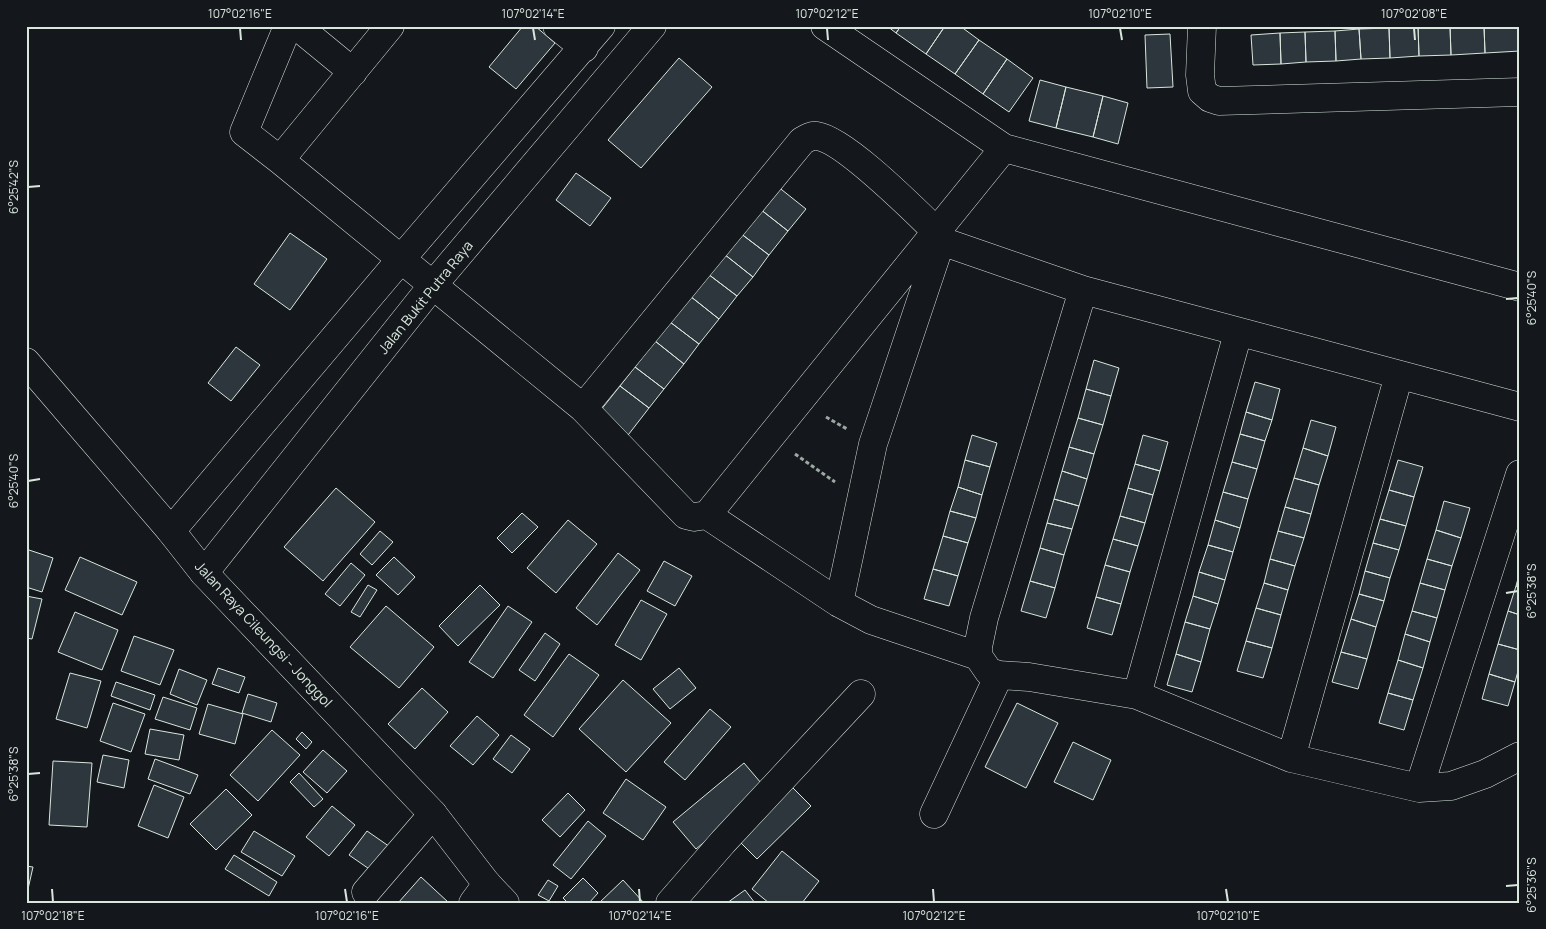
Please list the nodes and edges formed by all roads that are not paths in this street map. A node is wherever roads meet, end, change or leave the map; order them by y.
1 (288, 26) edge
2 (297, 26) edge
3 (390, 26) edge
4 (557, 26) edge
5 (601, 26) edge
6 (652, 26) edge
7 (825, 26) edge
8 (1202, 26) edge
9 (584, 48) junction
10 (353, 72) junction
11 (1520, 92) edge
12 (1004, 148) junction
13 (280, 160) junction
14 (939, 236) junction
15 (400, 259) junction
16 (433, 285) junction
17 (1520, 287) edge
18 (1083, 290) junction
19 (1238, 333) junction
20 (26, 362) edge
21 (1399, 375) junction
22 (1520, 407) edge
23 (583, 408) junction
24 (1520, 474) edge
25 (707, 515) junction
26 (171, 531) junction
27 (204, 573) junction
28 (839, 603) junction
29 (978, 656) junction
30 (999, 675) junction
31 (861, 694) dead end
32 (1137, 695) junction
33 (1520, 756) edge
34 (1291, 758) junction
35 (1419, 788) junction
36 (433, 814) junction
37 (934, 814) dead end
38 (366, 892) dead end
39 (489, 896) edge
40 (670, 903) edge

1 - 13 street
2 - 10 street
3 - 10 street
4 - 9 street
5 - 9 street
6 - 16 street, Jalan Bukit Putra Raya
7 - 12 street
8 - 11 street
9 - 15 street
10 - 13 street
12 - 14 street
12 - 17 street
13 - 15 street
14 - 18 street
14 - 23 street
14 - 25 street
14 - 28 street
15 - 16 street
15 - 26 street
16 - 23 street
16 - 27 street, Jalan Bukit Putra Raya
18 - 19 street
18 - 29 street
19 - 21 street
19 - 32 street
20 - 26 street, Jalan Raya Cileungsi - Jonggol
21 - 22 street
21 - 34 street
23 - 25 street
24 - 35 street
25 - 28 street
26 - 27 street, Jalan Raya Cileungsi - Jonggol
27 - 36 street, Jalan Raya Cileungsi - Jonggol
28 - 29 street
29 - 30 street
30 - 32 street
30 - 37 street
31 - 40 street
32 - 34 street
33 - 35 street
34 - 35 street
36 - 38 street
36 - 39 street, Jalan Raya Cileungsi - Jonggol

